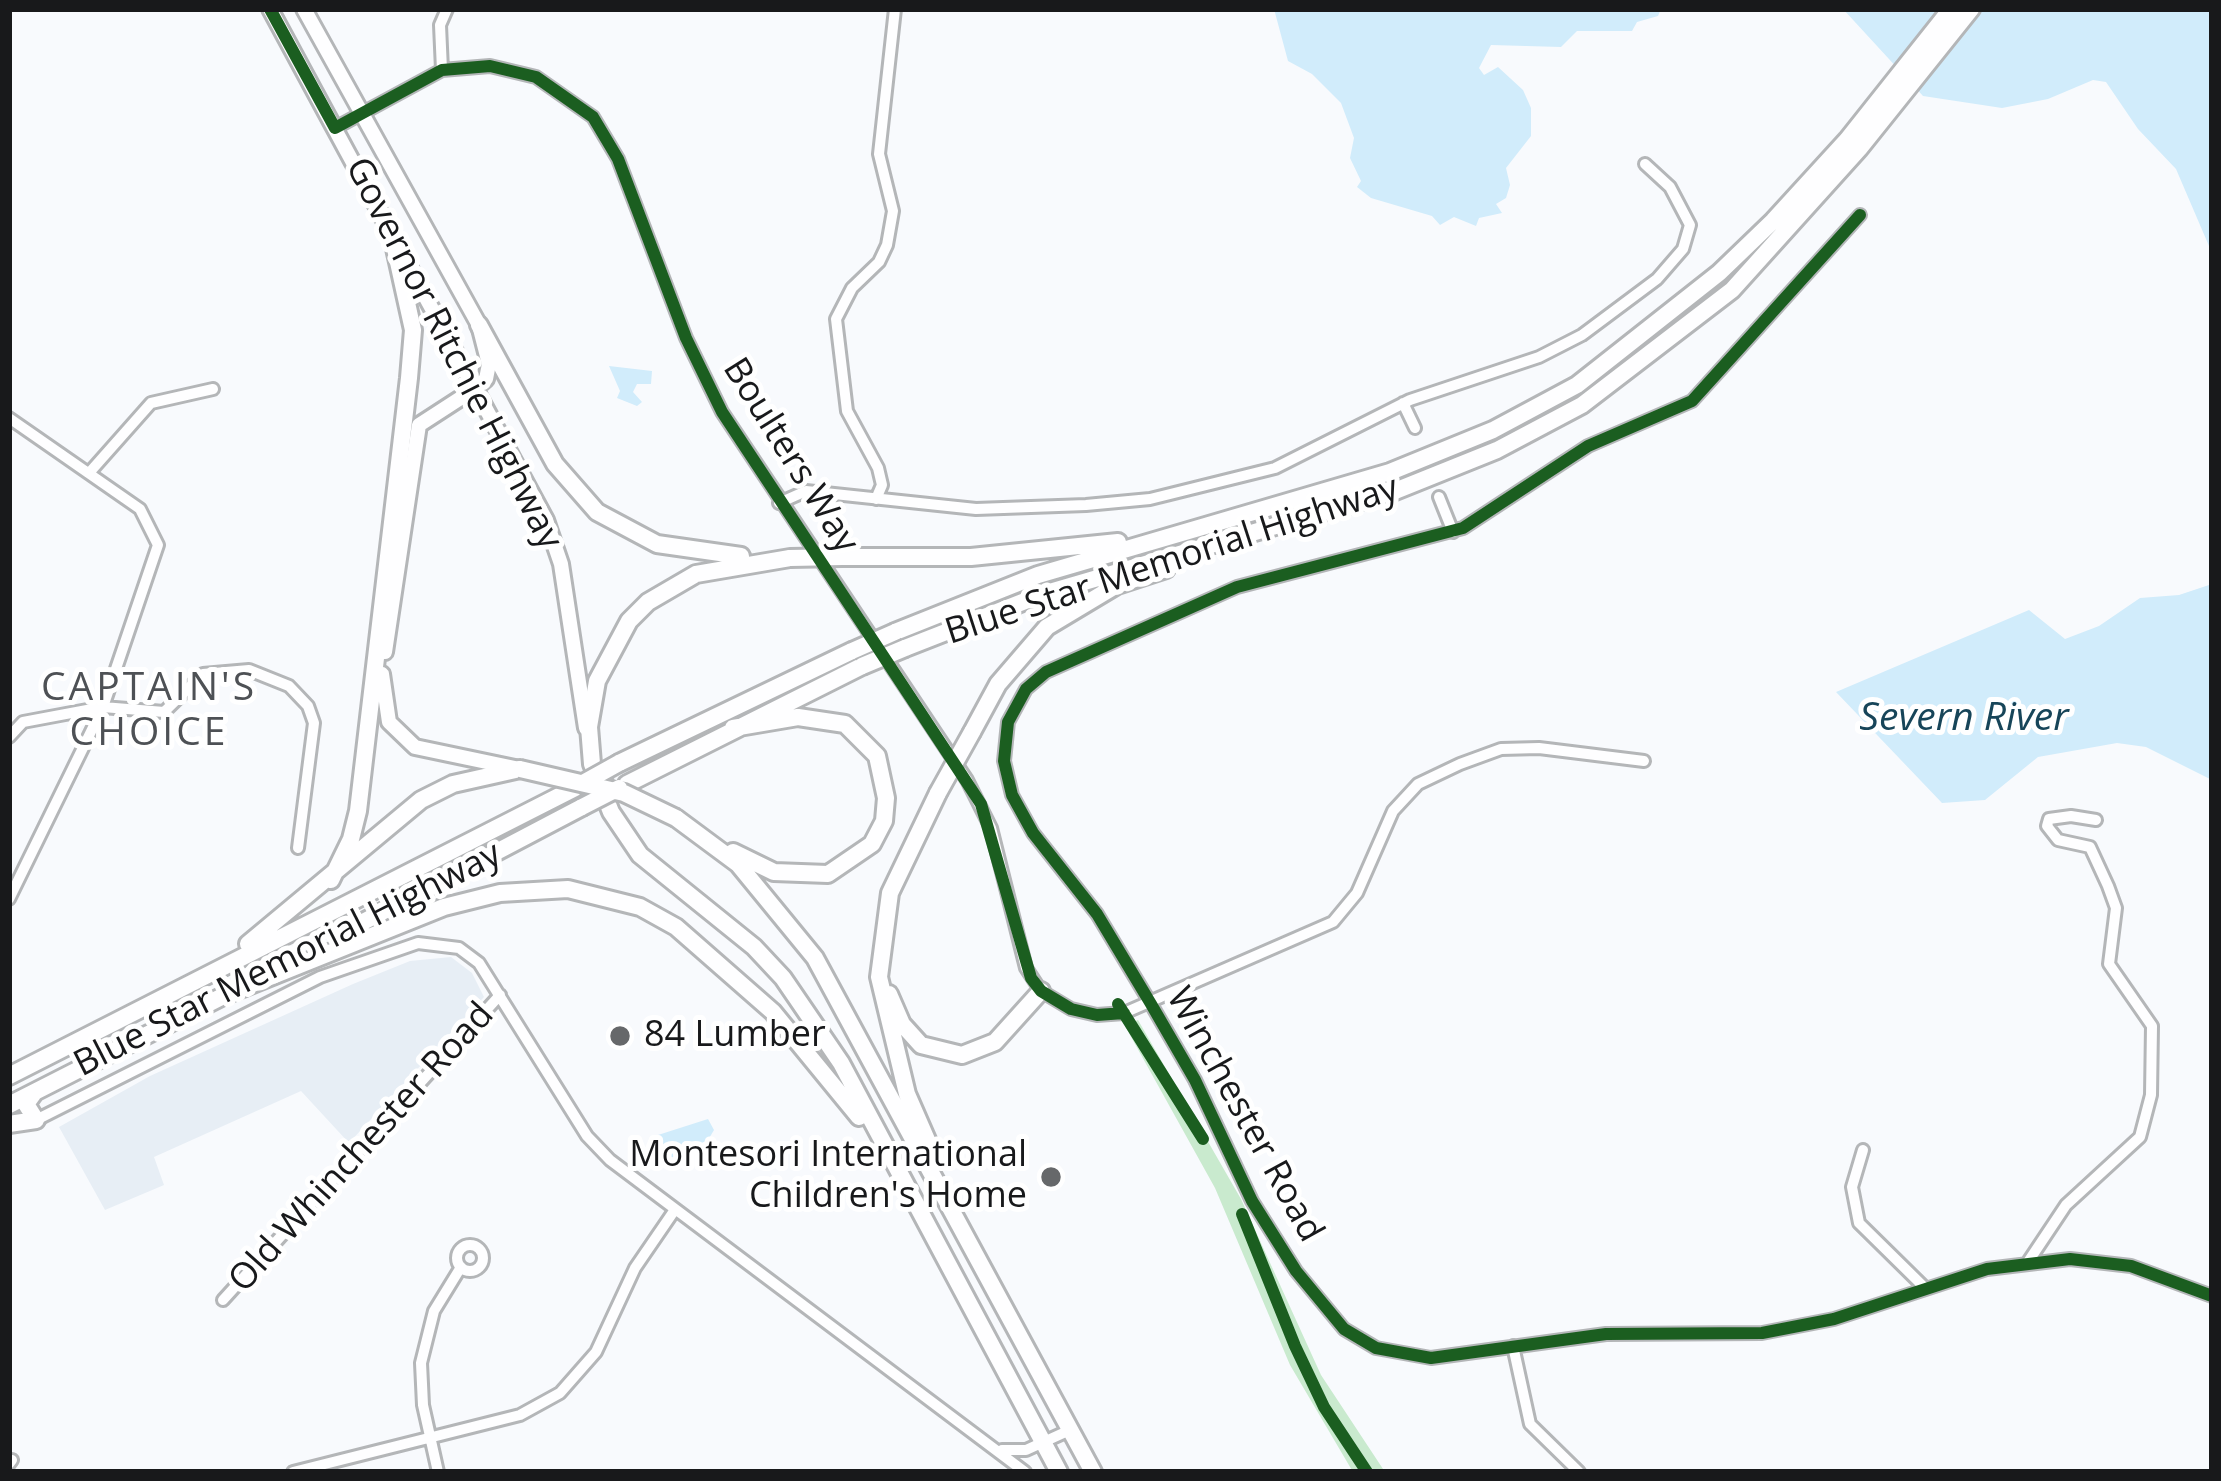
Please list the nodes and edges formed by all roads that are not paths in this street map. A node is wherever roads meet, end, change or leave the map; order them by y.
1 (270, 9) edge
2 (304, 9) edge
3 (447, 9) edge
4 (896, 9) edge
5 (1951, 9) edge
6 (1971, 9) edge
7 (442, 70) junction
8 (360, 114) junction
9 (335, 128) junction
10 (1853, 145) junction
11 (1645, 164) dead end
12 (1860, 215) dead end
13 (392, 235) junction
14 (478, 325) junction
15 (213, 389) dead end
16 (473, 390) junction
17 (1403, 403) junction
18 (9, 418) edge
19 (1414, 428) dead end
20 (88, 473) junction
21 (1395, 491) junction
22 (1439, 497) dead end
23 (876, 499) junction
24 (778, 503) junction
25 (1208, 527) junction
26 (1453, 532) junction
27 (790, 558) junction
28 (900, 640) junction
29 (857, 658) junction
30 (103, 707) junction
31 (733, 728) junction
32 (9, 737) edge
33 (590, 754) junction
34 (1644, 761) dead end
35 (520, 769) junction
36 (676, 818) junction
37 (2096, 820) dead end
38 (298, 848) dead end
39 (331, 880) junction
40 (9, 899) edge
41 (882, 937) junction
42 (200, 978) junction
43 (1041, 992) junction
44 (225, 995) junction
45 (500, 995) junction
46 (1151, 1004) junction
47 (9, 1076) edge
48 (34, 1092) junction
49 (9, 1105) edge
50 (36, 1120) junction
51 (9, 1124) edge
52 (1862, 1150) dead end
53 (674, 1211) junction
54 (926, 1224) junction
55 (2028, 1262) junction
56 (983, 1266) junction
57 (461, 1267) dead end
58 (1924, 1288) junction
59 (2212, 1296) edge
60 (223, 1300) dead end
61 (1513, 1346) junction
62 (1070, 1430) junction
63 (431, 1437) junction
64 (1044, 1442) junction
65 (999, 1449) junction
66 (292, 1472) edge
67 (438, 1472) edge
68 (1025, 1472) edge
69 (1059, 1472) edge
70 (1093, 1472) edge
71 (1579, 1472) edge

1 - 9 main road, Governor Ritchie Highway
2 - 8 main road, Governor Ritchie Highway
3 - 7 street
4 - 23 street
5 - 10 highway, Blue Star Memorial Highway
6 - 10 highway, Blue Star Memorial Highway
7 - 8 street, Boulters Way
7 - 24 street, Boulters Way
8 - 9 street, Boulters Way
8 - 14 main road, Governor Ritchie Highway
9 - 13 main road, Governor Ritchie Highway
10 - 21 highway, Blue Star Memorial Highway
10 - 25 highway, Blue Star Memorial Highway
11 - 17 street
12 - 26 street, Winchester Road
13 - 16 main road, Governor Ritchie Highway
13 - 39 highway
14 - 16 main road
14 - 27 highway
15 - 20 street
16 - 33 main road, Governor Ritchie Highway
16 - 35 main road
17 - 19 street
17 - 23 street
18 - 20 street
20 - 30 street
21 - 28 highway, Blue Star Memorial Highway
21 - 41 highway, bridge
22 - 26 street
23 - 24 street
24 - 43 street, Boulters Way
25 - 27 highway, bridge
25 - 28 highway, Blue Star Memorial Highway
26 - 46 street, Winchester Road
27 - 33 highway
28 - 29 highway, Blue Star Memorial Highway, bridge
29 - 31 highway, Blue Star Memorial Highway
29 - 42 highway, Blue Star Memorial Highway, bridge
30 - 32 street
30 - 38 street
30 - 40 street
31 - 36 highway
31 - 44 highway, Blue Star Memorial Highway, bridge
33 - 54 highway, Governor Ritchie Highway
34 - 46 street
35 - 36 highway, bridge
35 - 39 highway
36 - 56 highway
37 - 55 street
39 - 42 highway
41 - 43 highway
41 - 56 highway
42 - 47 highway, Blue Star Memorial Highway
43 - 46 street
44 - 48 highway, Blue Star Memorial Highway
44 - 54 highway
45 - 50 street
45 - 53 street
45 - 60 street, Old Whinchester Road
46 - 61 street, Winchester Road
48 - 49 highway, Blue Star Memorial Highway
48 - 50 highway
50 - 51 highway
52 - 58 street
53 - 63 street
53 - 65 street
54 - 64 highway, Governor Ritchie Highway
55 - 58 street, Winchester Road
55 - 59 street, Winchester Road
56 - 62 highway
57 - 63 street
58 - 61 street, Winchester Road
61 - 71 street
62 - 64 street
62 - 70 highway
63 - 66 street
63 - 67 street
64 - 65 street
64 - 69 highway, Governor Ritchie Highway
65 - 68 street

